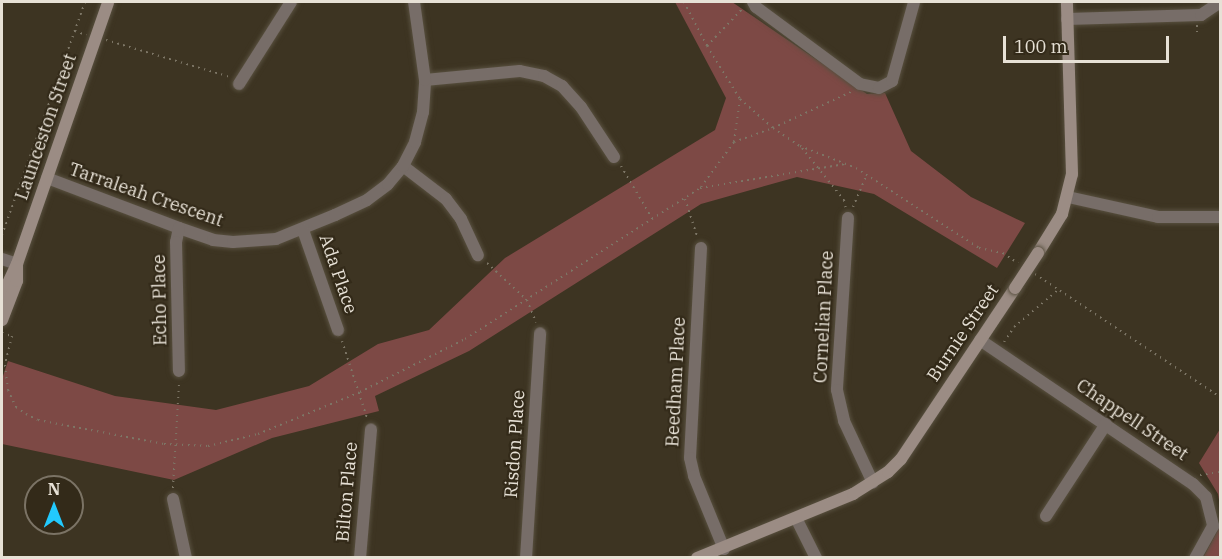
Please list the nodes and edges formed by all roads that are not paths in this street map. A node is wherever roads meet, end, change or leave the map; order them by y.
1 (108, 2) edge
2 (291, 2) edge
3 (414, 2) edge
4 (914, 2) edge
5 (1067, 2) edge
6 (1219, 3) edge
7 (749, 4) edge
8 (1067, 19) junction
9 (425, 80) junction
10 (239, 84) road end
11 (614, 157) road end
12 (403, 166) junction
13 (47, 178) junction
14 (1068, 197) junction
15 (1221, 210) edge
16 (1199, 216) junction
17 (1221, 217) edge
18 (848, 218) road end
19 (179, 228) junction
20 (303, 230) junction
21 (701, 248) road end
22 (478, 255) road end
23 (2, 259) edge
24 (17, 264) junction
25 (2, 296) edge
26 (2, 320) edge
27 (338, 330) road end
28 (540, 333) road end
29 (980, 340) junction
30 (179, 371) road end
31 (1106, 424) junction
32 (371, 429) road end
33 (873, 483) junction
34 (173, 499) road end
35 (1046, 516) dead end
36 (796, 518) junction
37 (724, 549) junction
38 (186, 558) edge
39 (360, 558) edge
40 (526, 558) edge
41 (697, 558) edge
42 (816, 558) edge
43 (1195, 558) edge

1 - 13 street, Launceston Street
2 - 10 street
3 - 9 street, Tarraleah Crescent
4 - 7 street
5 - 8 street, Burnie Street
6 - 8 street
8 - 14 street, Burnie Street
9 - 11 street
9 - 12 street, Tarraleah Crescent
12 - 20 street, Tarraleah Crescent
12 - 22 street
13 - 19 street, Tarraleah Crescent
13 - 24 street, Launceston Street
14 - 16 street
14 - 29 street, Burnie Street, bridge
15 - 16 street
16 - 17 street
18 - 33 street, Cornelian Place
19 - 20 street, Tarraleah Crescent
19 - 30 street, Echo Place
20 - 27 street, Ada Place
21 - 37 street, Beedham Place
23 - 24 street
24 - 25 street, Launceston Street
24 - 26 street, Launceston Street
28 - 40 street, Risdon Place
29 - 31 street, Chappell Street
29 - 33 street, Burnie Street
31 - 35 street
31 - 43 street, Chappell Street
32 - 39 street, Bilton Place
33 - 36 street, Burnie Street
34 - 38 street
36 - 37 street, Burnie Street
36 - 42 street
37 - 41 street, Burnie Street

